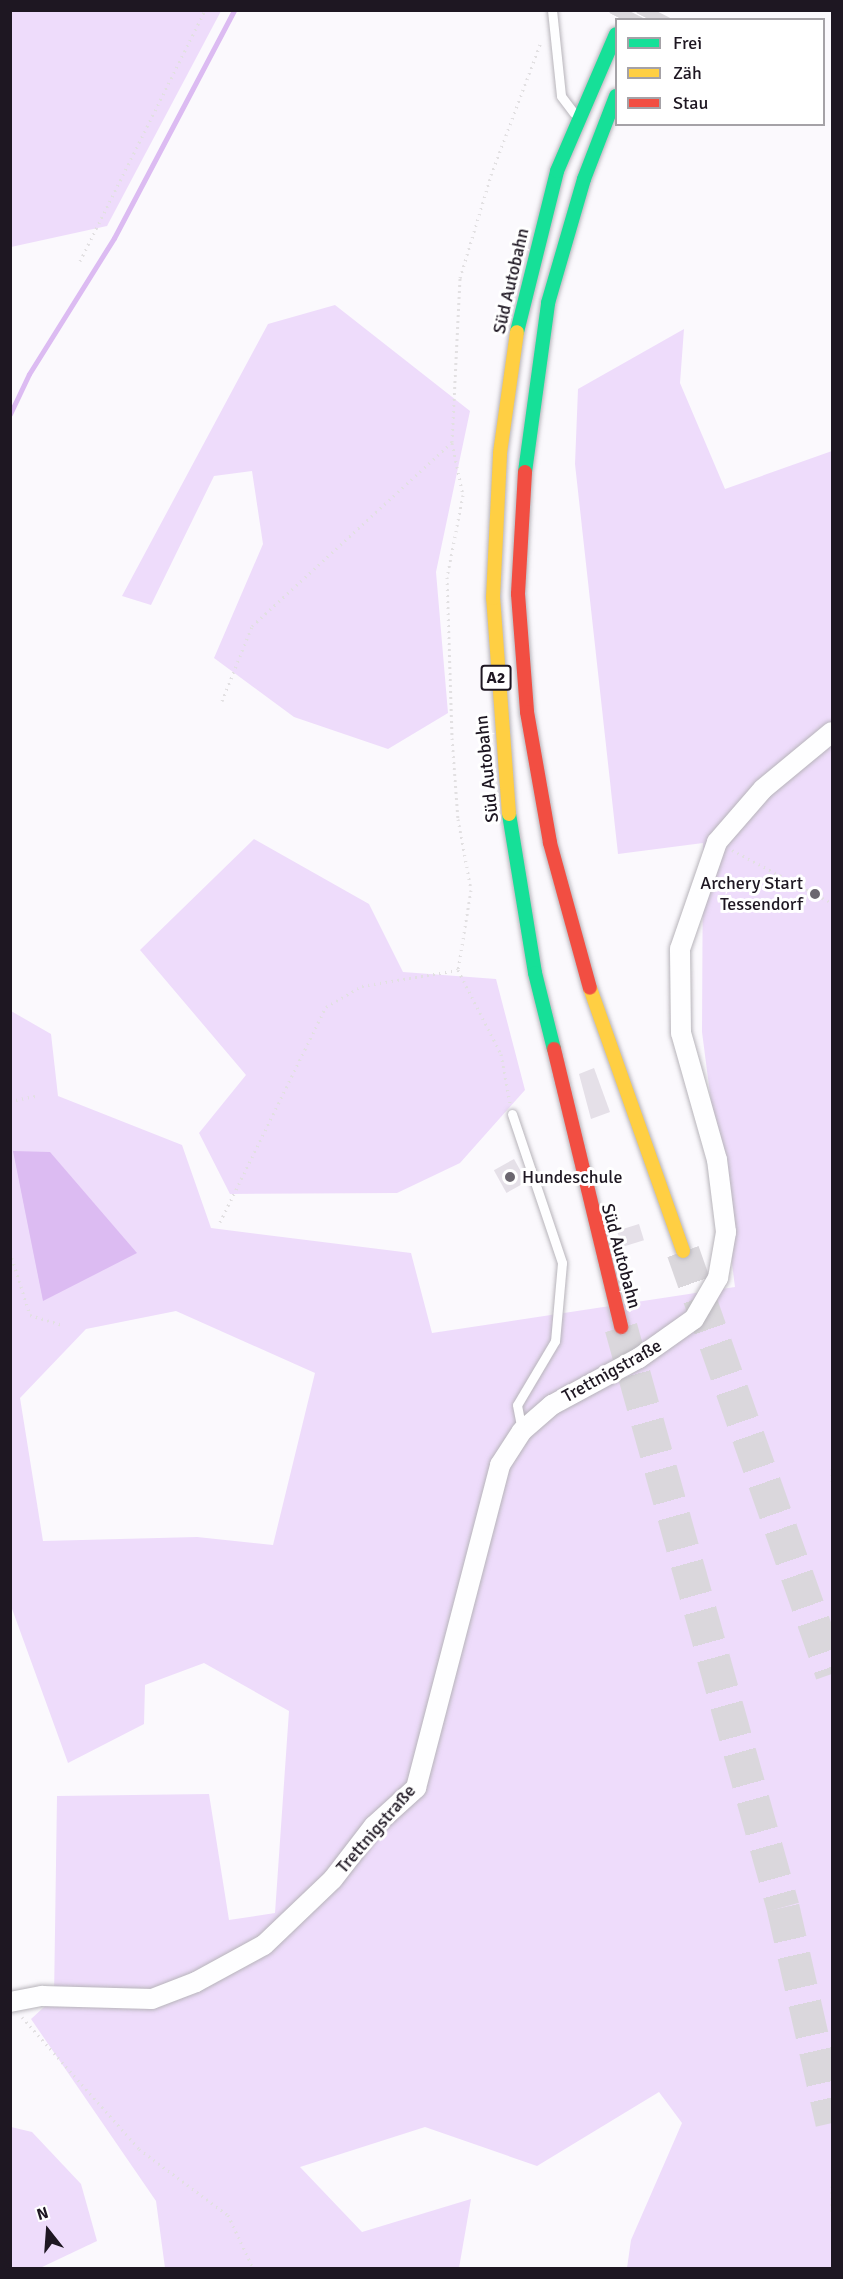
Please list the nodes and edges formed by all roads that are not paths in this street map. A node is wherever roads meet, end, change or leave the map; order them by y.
1 (552, 10) edge
2 (615, 36) edge
3 (615, 99) edge
4 (579, 119) junction
5 (832, 732) edge
6 (512, 1114) road end
7 (683, 1251) tunnel mouth
8 (621, 1327) tunnel mouth
9 (522, 1431) junction
10 (14, 2007) edge

1 - 4 lane
2 - 4 highway, Süd Autobahn / A2
3 - 7 highway, A2
4 - 8 highway, Süd Autobahn / A2
5 - 9 street, Trettnigstraße
6 - 9 lane
9 - 10 street, Trettnigstraße

